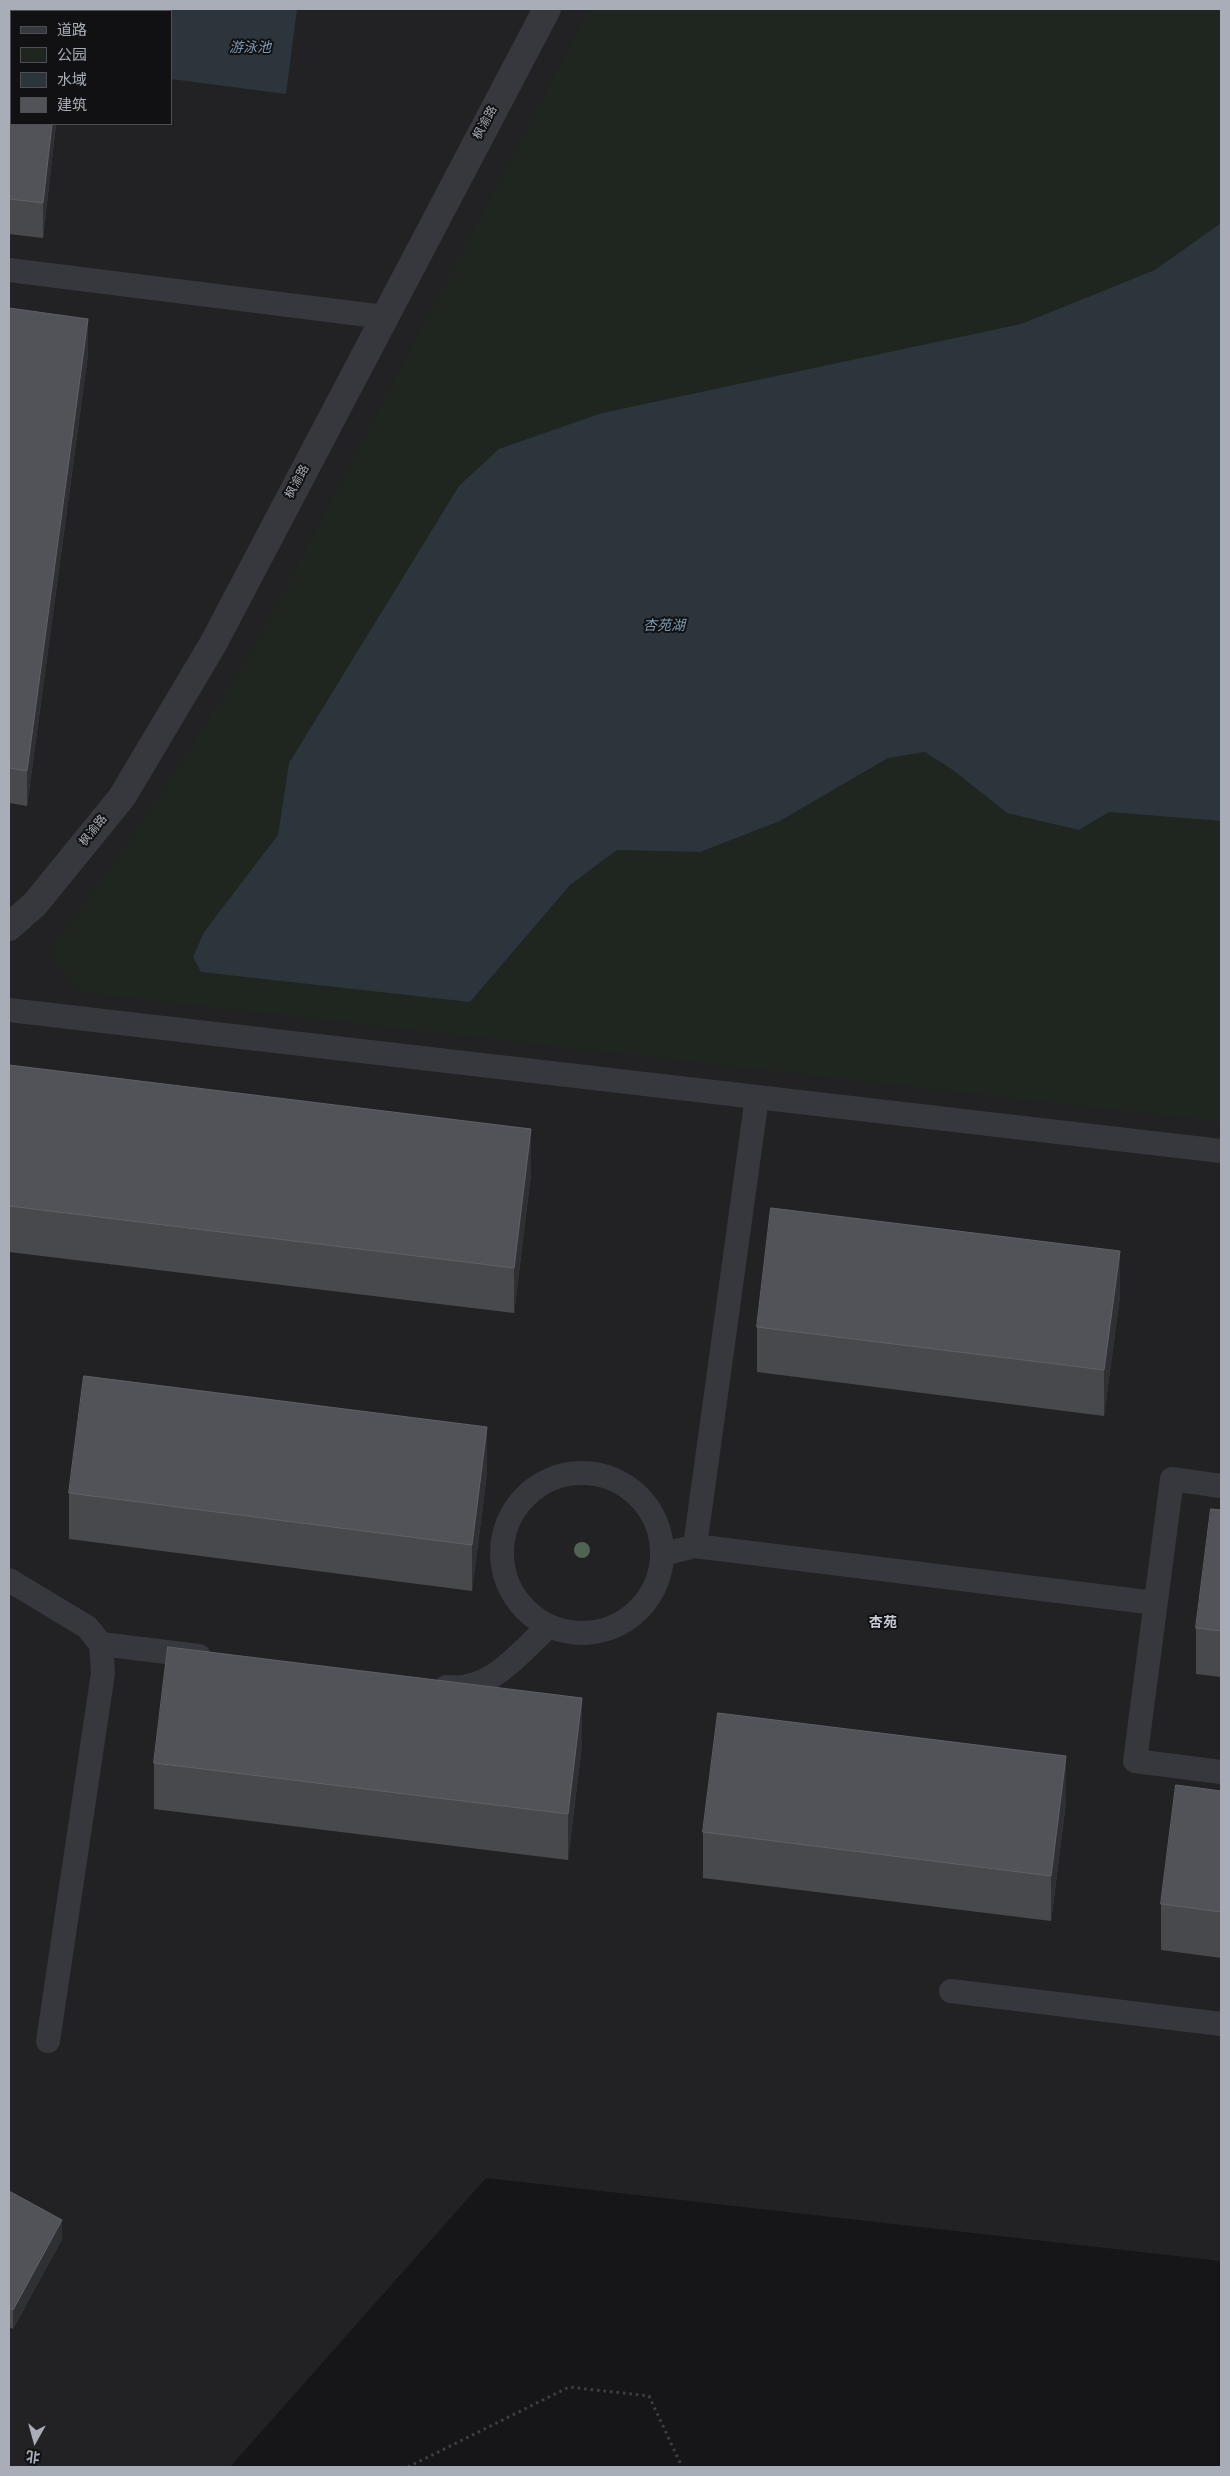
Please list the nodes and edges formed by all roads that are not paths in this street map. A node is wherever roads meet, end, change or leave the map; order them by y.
1 (547, 9) edge
2 (9, 270) edge
3 (384, 317) junction
4 (9, 927) edge
5 (9, 1010) edge
6 (757, 1097) junction
7 (1221, 1150) edge
8 (1221, 1486) edge
9 (695, 1546) junction
10 (664, 1554) junction
11 (9, 1580) edge
12 (1156, 1603) junction
13 (549, 1626) junction
14 (101, 1644) junction
15 (218, 1658) edge
16 (424, 1684) edge
17 (1221, 1772) edge
18 (951, 1991) dead end
19 (1221, 2024) edge
20 (48, 2041) dead end

1 - 3 street, 枫渝路
2 - 3 lane
3 - 4 street, 枫渝路
5 - 6 lane
6 - 7 lane
6 - 9 lane
8 - 12 lane
9 - 10 lane
9 - 12 lane
10 - 13 lane
10 - 13 lane
11 - 14 lane
12 - 17 lane
13 - 16 lane
14 - 15 lane
14 - 20 lane
18 - 19 lane

